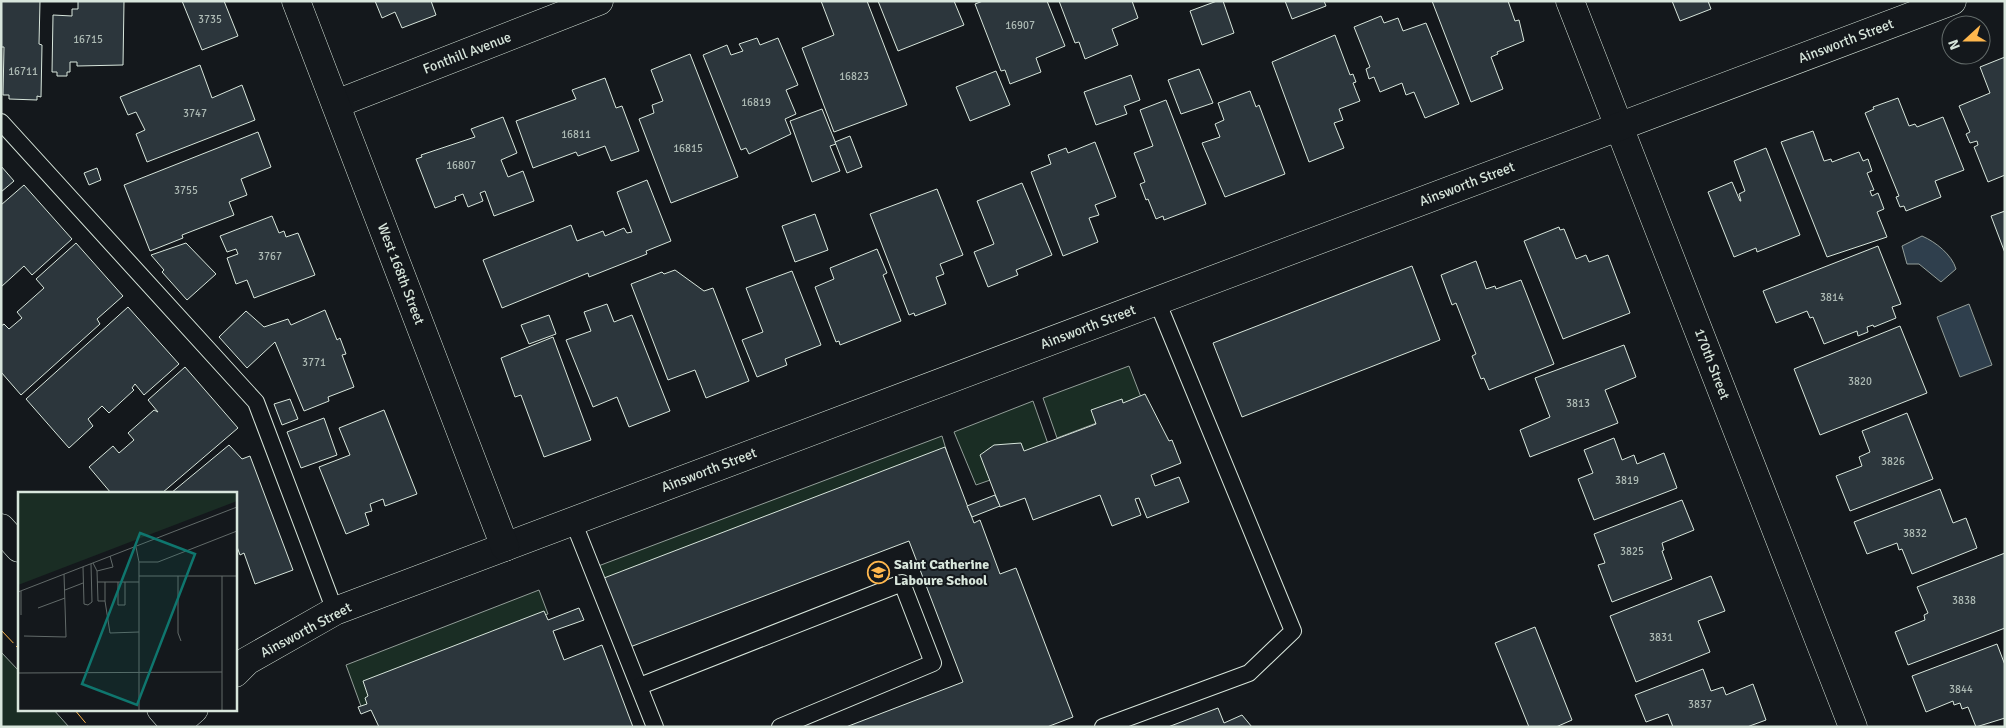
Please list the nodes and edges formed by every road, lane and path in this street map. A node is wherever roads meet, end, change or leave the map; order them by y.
1 (296, 1) edge
2 (599, 1) edge
3 (1570, 1) edge
4 (1952, 1) edge
5 (336, 104) junction
6 (1, 122) edge
7 (1619, 127) junction
8 (1157, 301) junction
9 (574, 521) junction
10 (1, 528) edge
11 (18, 547) edge
12 (505, 547) junction
13 (335, 612) junction
14 (236, 672) edge
15 (640, 686) junction
16 (655, 727) edge
17 (780, 727) edge
18 (1103, 727) edge
19 (1853, 727) edge

1 - 5 street, West 168th Street
2 - 5 street, Fonthill Avenue
3 - 7 street, 170th Street
4 - 7 street, Ainsworth Street
5 - 12 street, West 168th Street
6 - 13 lane
7 - 8 street, Ainsworth Street
7 - 19 street, 170th Street
8 - 9 street, Ainsworth Street
8 - 18 lane
9 - 12 street, Ainsworth Street
9 - 15 lane
10 - 11 street
12 - 13 street, Ainsworth Street
13 - 14 street, Ainsworth Street
15 - 16 lane
15 - 17 lane

